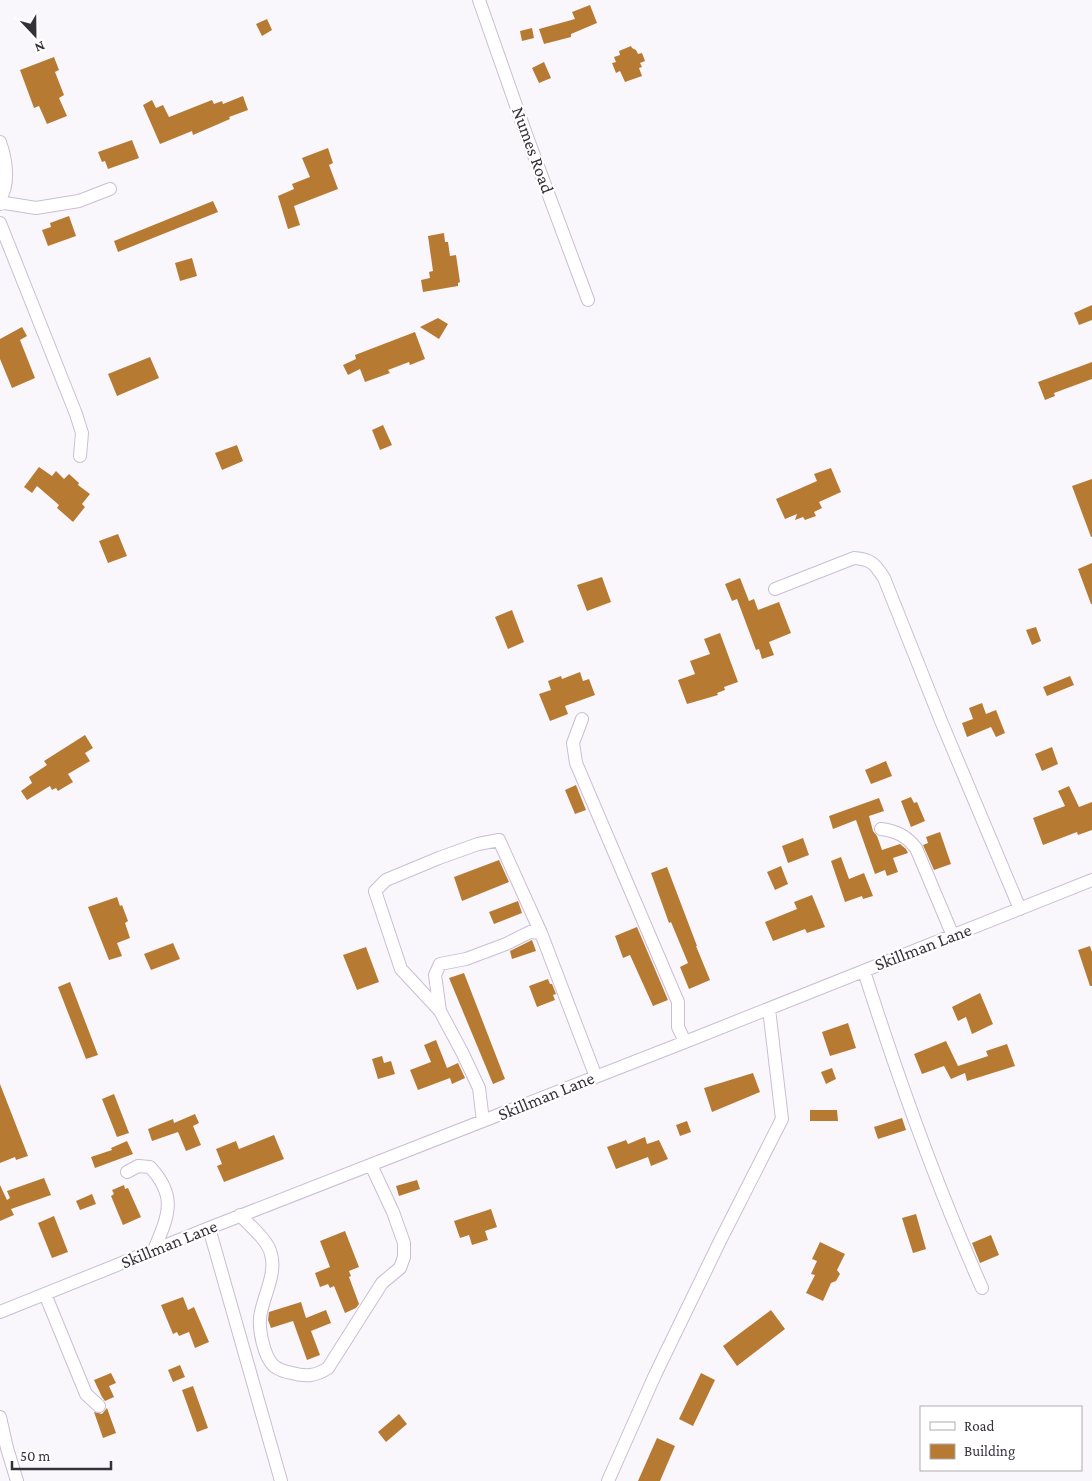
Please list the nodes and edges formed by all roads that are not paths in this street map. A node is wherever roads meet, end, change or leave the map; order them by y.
1 (479, 0) edge
2 (0, 142) edge
3 (110, 189) dead end
4 (0, 198) edge
5 (0, 204) edge
6 (0, 223) edge
7 (588, 300) dead end
8 (80, 456) dead end
9 (775, 589) dead end
10 (582, 719) dead end
11 (881, 829) dead end
12 (1092, 880) edge
13 (1020, 908) junction
14 (541, 933) junction
15 (954, 936) junction
16 (864, 971) junction
17 (768, 1009) junction
18 (440, 1011) junction
19 (685, 1042) junction
20 (596, 1077) junction
21 (483, 1122) junction
22 (371, 1165) junction
23 (127, 1172) dead end
24 (240, 1215) junction
25 (209, 1228) junction
26 (154, 1250) junction
27 (982, 1288) dead end
28 (45, 1294) junction
29 (0, 1312) edge
30 (99, 1406) dead end
31 (0, 1417) edge
32 (18, 1481) edge
33 (281, 1481) edge
34 (608, 1481) edge

1 - 7 street, Numes Road
2 - 4 street
3 - 5 street
6 - 8 street
9 - 13 street
10 - 19 street
11 - 15 street
12 - 13 street, Skillman Lane
13 - 15 street, Skillman Lane
14 - 18 street
14 - 18 street
14 - 20 street
15 - 16 street, Skillman Lane
16 - 17 street, Skillman Lane
16 - 27 street
17 - 19 street, Skillman Lane
17 - 34 street
18 - 21 street
19 - 20 street, Skillman Lane
20 - 21 street, Skillman Lane
21 - 22 street, Skillman Lane
22 - 24 street, Skillman Lane
22 - 24 street
23 - 26 street
24 - 25 street, Skillman Lane
25 - 26 street, Skillman Lane
25 - 33 street
26 - 28 street, Skillman Lane
28 - 29 street, Skillman Lane
28 - 30 street
31 - 32 street

